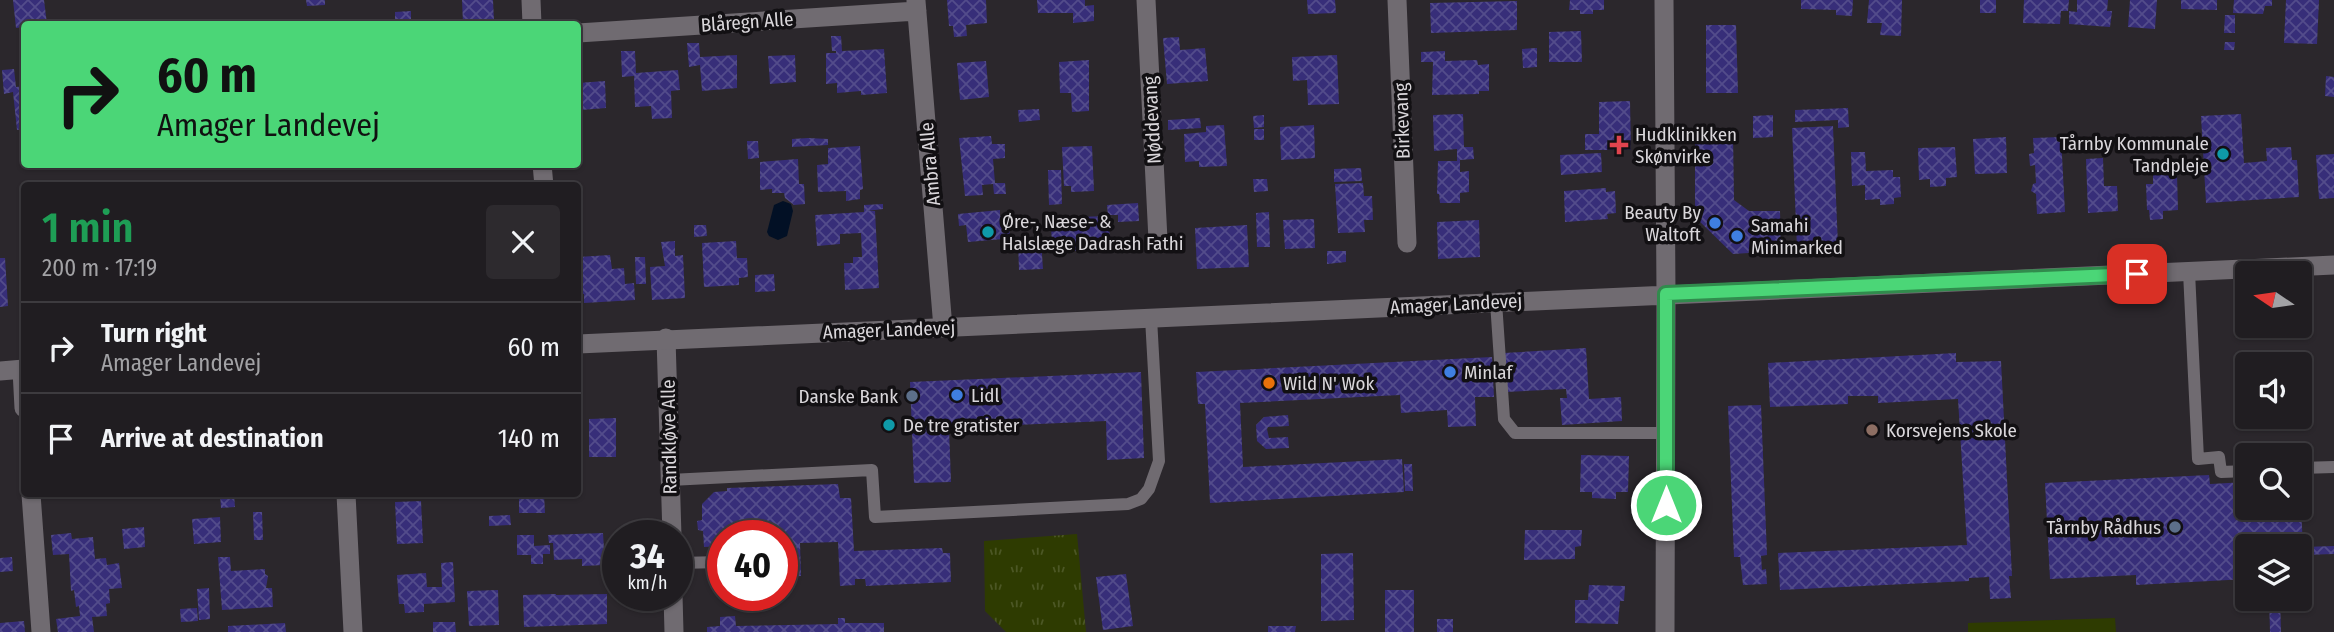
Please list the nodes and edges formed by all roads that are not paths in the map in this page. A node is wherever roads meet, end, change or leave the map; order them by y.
1 (531, 0) edge
2 (1146, 0) edge
3 (1397, 0) edge
4 (1664, 0) edge
5 (916, 6) edge
6 (532, 21) edge
7 (581, 33) edge
8 (1158, 240) dead end
9 (1407, 243) dead end
10 (2334, 265) edge
11 (2189, 272) junction
12 (1666, 294) junction
13 (1496, 302) junction
14 (1151, 318) junction
15 (943, 328) junction
16 (666, 338) junction
17 (581, 344) edge
18 (0, 370) edge
19 (21, 370) edge
20 (1666, 433) junction
21 (2334, 467) edge
22 (2312, 468) edge
23 (2235, 471) edge
24 (670, 480) junction
25 (31, 497) edge
26 (346, 497) edge
27 (671, 520) edge
28 (673, 611) edge
29 (41, 632) edge
30 (353, 632) edge
31 (674, 632) edge
32 (1665, 632) edge

1 - 6 street
2 - 8 street, Nøddevang
3 - 9 street, Birkevang
4 - 12 street
5 - 7 street, Blåregn Alle
5 - 15 street, Ambra Alle
10 - 11 street, Amager Landevej
11 - 12 street, Amager Landevej
11 - 23 lane
12 - 13 street, Amager Landevej
12 - 20 street
13 - 14 street, Amager Landevej
13 - 20 lane
14 - 15 street, Amager Landevej
14 - 24 lane
15 - 16 street, Amager Landevej
16 - 17 street, Amager Landevej
16 - 24 street, Randkløve Alle
18 - 19 street
20 - 32 street
21 - 22 lane
24 - 27 street, Randkløve Alle
25 - 29 street
26 - 30 street
28 - 31 street

